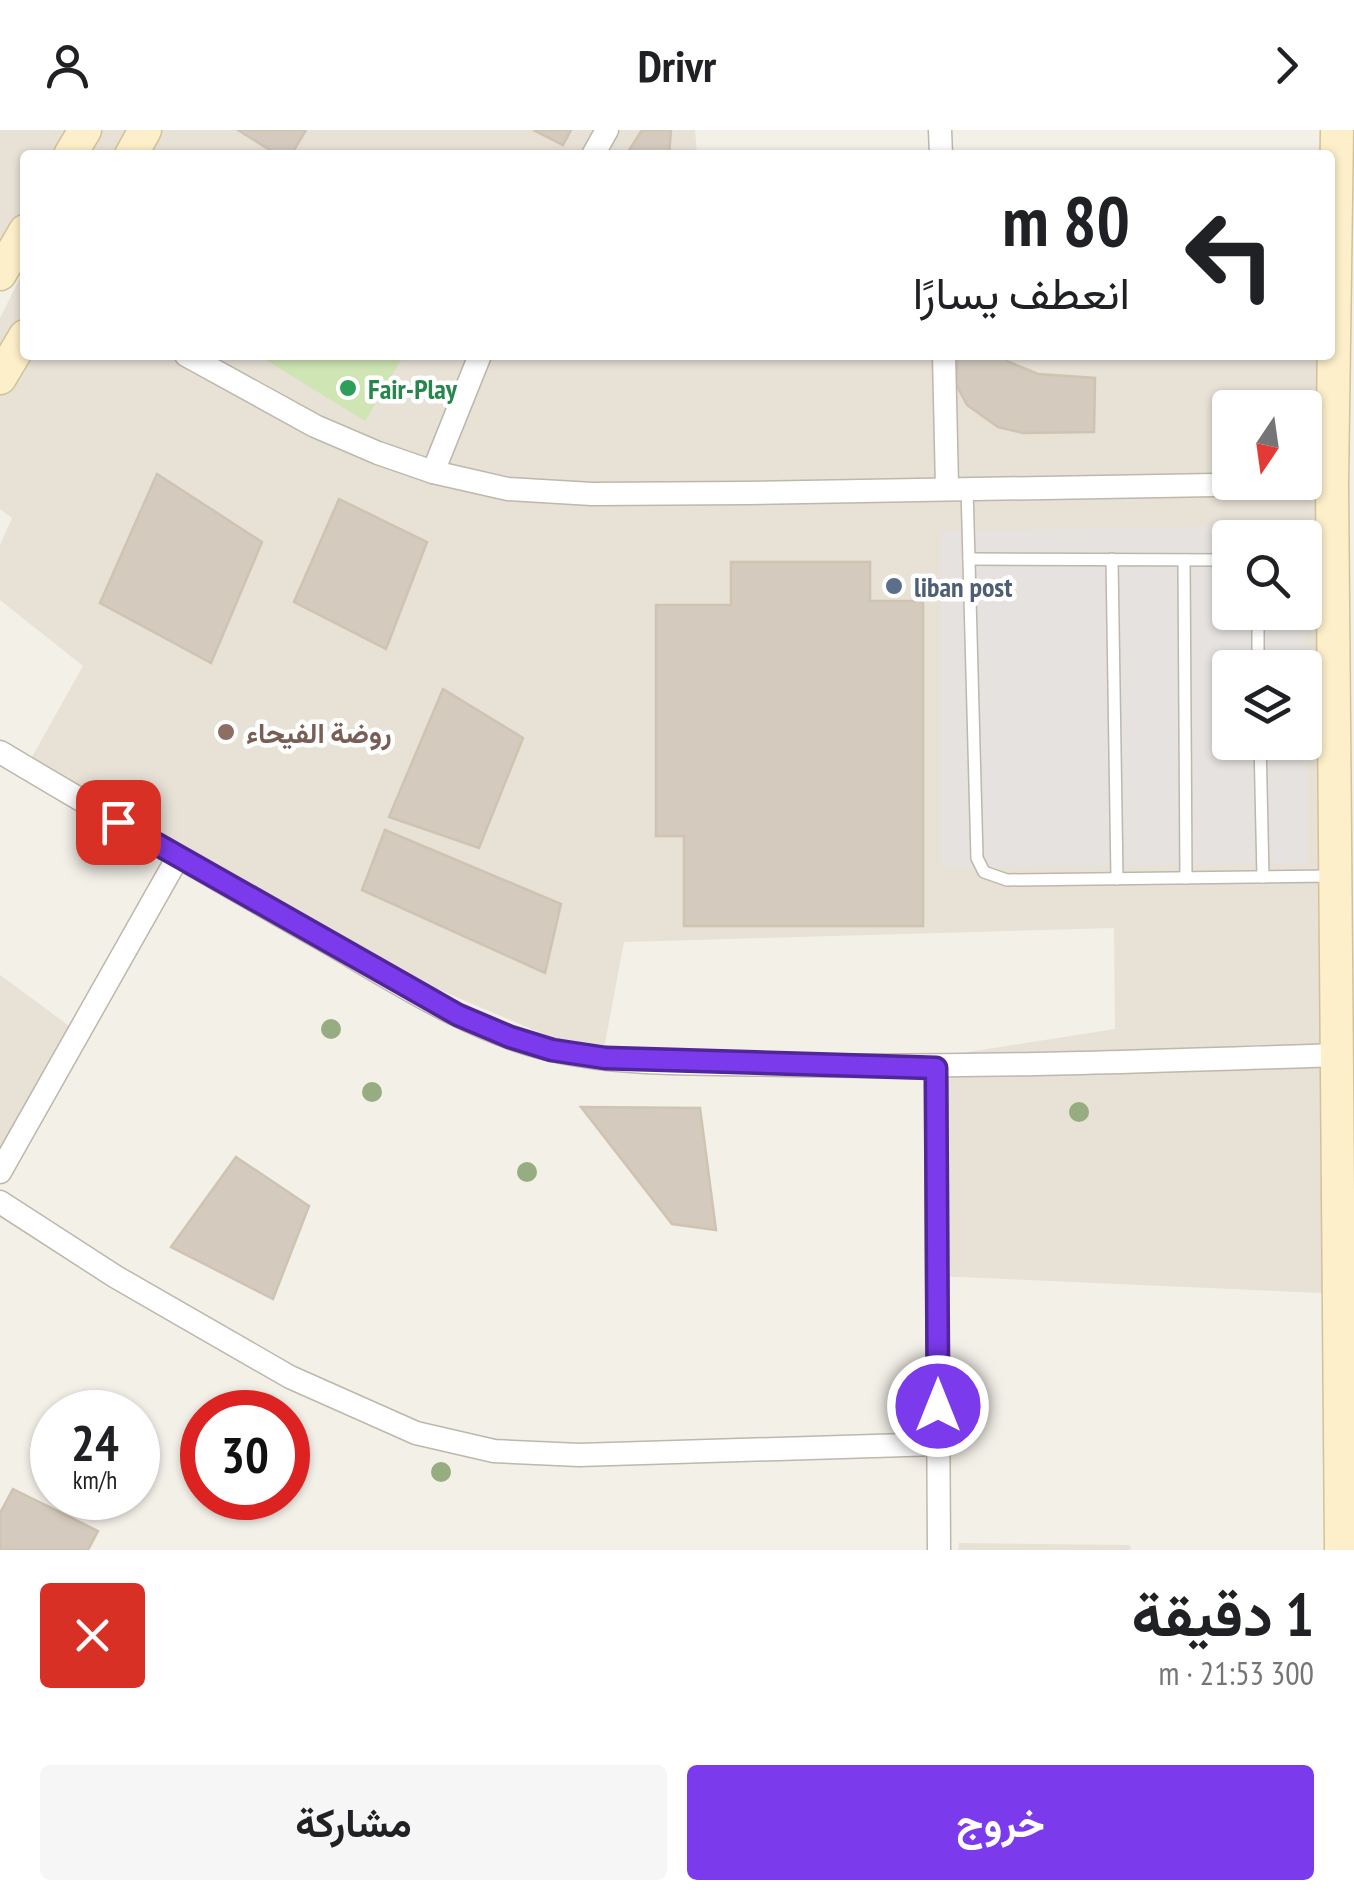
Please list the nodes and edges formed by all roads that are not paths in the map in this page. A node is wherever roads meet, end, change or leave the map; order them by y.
1 (1336, 130) edge
2 (1335, 218) edge
3 (20, 344) edge
4 (195, 360) edge
5 (478, 360) edge
6 (944, 360) edge
7 (1333, 360) edge
8 (0, 378) edge
9 (433, 472) junction
10 (1332, 482) junction
11 (957, 487) junction
12 (969, 559) junction
13 (1112, 559) junction
14 (1184, 560) junction
15 (1212, 560) edge
16 (0, 752) edge
17 (1260, 760) edge
18 (178, 858) junction
19 (1336, 876) junction
20 (1263, 877) junction
21 (1186, 878) junction
22 (1117, 879) junction
23 (1338, 1056) junction
24 (936, 1068) junction
25 (0, 1172) edge
26 (0, 1202) edge
27 (938, 1444) junction
28 (938, 1550) edge
29 (1341, 1550) edge

1 - 2 street
3 - 8 street
4 - 9 street
5 - 9 street
6 - 11 street
7 - 10 street
9 - 11 street
10 - 11 street
10 - 19 street
11 - 12 lane
12 - 13 lane
12 - 22 lane
13 - 14 lane
13 - 22 lane
14 - 15 lane
14 - 21 lane
16 - 18 street
17 - 20 lane
18 - 24 street
18 - 25 street
19 - 20 lane
19 - 23 street
20 - 21 lane
21 - 22 lane
23 - 24 street
23 - 29 street
24 - 27 street
26 - 27 street
27 - 28 street

